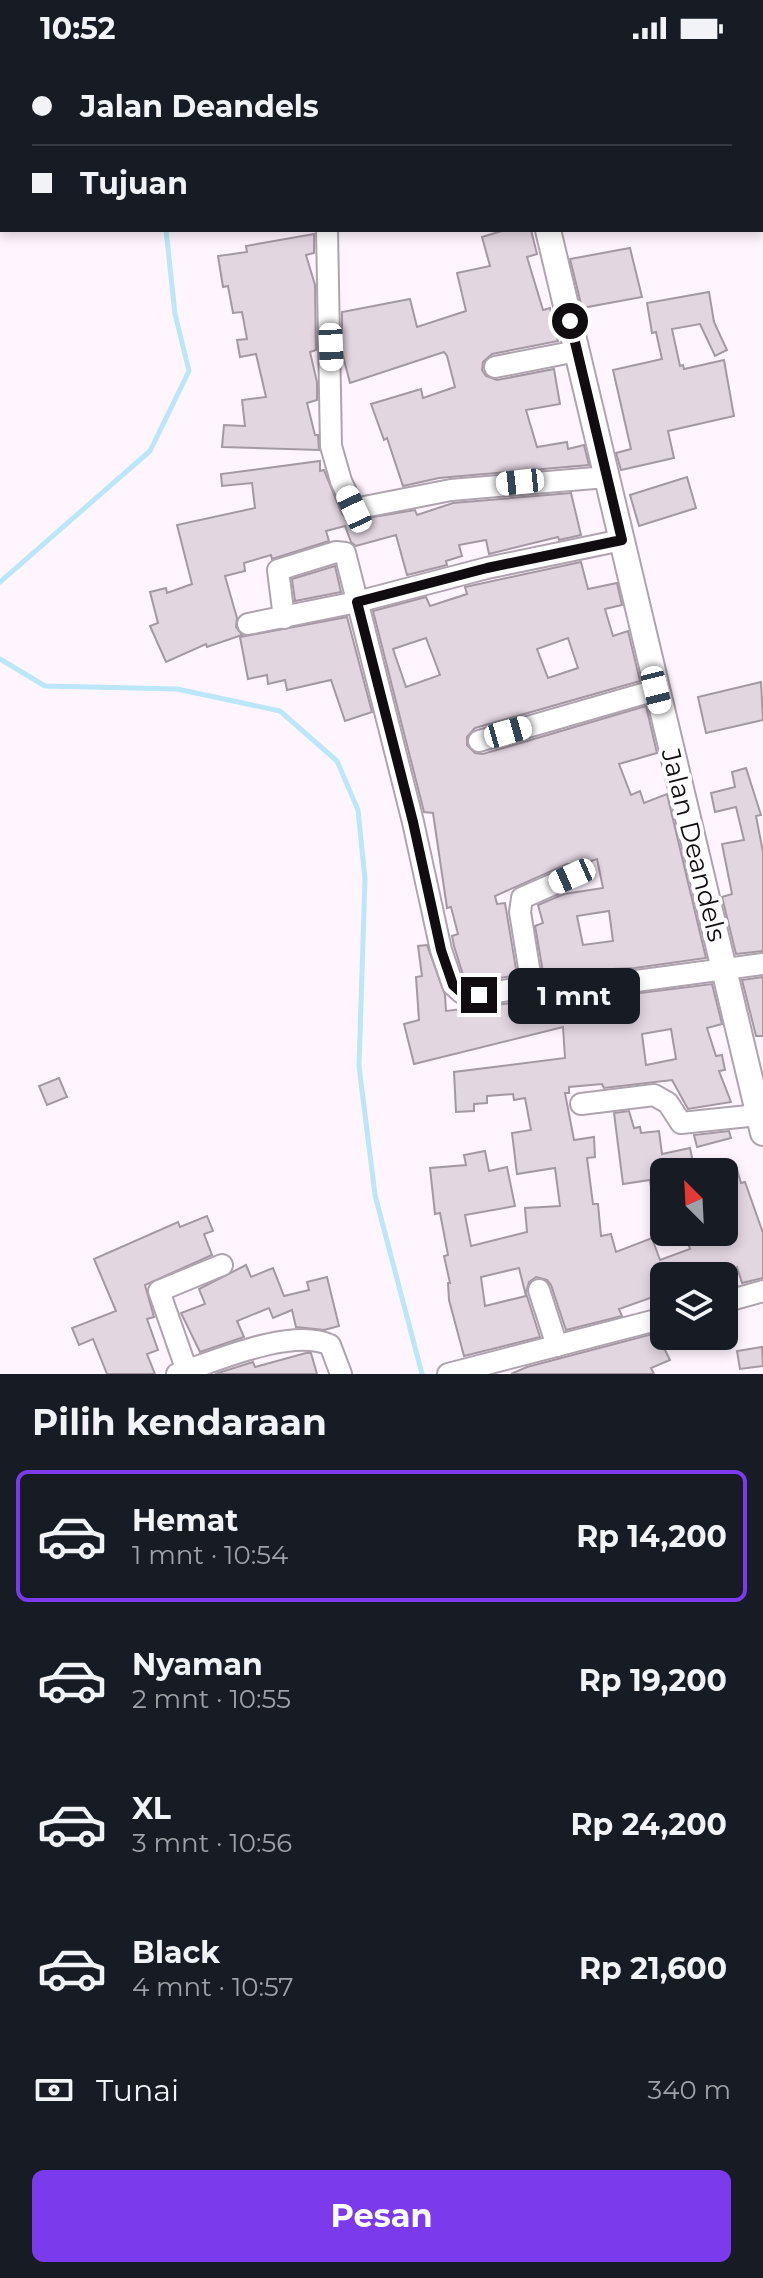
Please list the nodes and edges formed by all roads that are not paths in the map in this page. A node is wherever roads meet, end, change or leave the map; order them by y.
1 (327, 232) edge
2 (548, 232) edge
3 (577, 351) junction
4 (495, 367) dead end
5 (607, 477) junction
6 (622, 540) junction
7 (357, 602) junction
8 (284, 618) junction
9 (248, 624) dead end
10 (656, 690) junction
11 (479, 741) dead end
12 (572, 876) dead end
13 (763, 964) edge
14 (724, 968) junction
15 (532, 986) junction
16 (581, 1104) dead end
17 (761, 1120) edge
18 (222, 1265) dead end
19 (539, 1290) dead end
20 (763, 1291) edge
21 (738, 1298) edge
22 (650, 1322) edge
23 (557, 1346) junction
24 (182, 1372) edge
25 (341, 1374) edge
26 (448, 1374) edge

1 - 5 street
2 - 3 street, Jalan Deandels
3 - 4 street
3 - 5 street, Jalan Deandels
5 - 6 street, Jalan Deandels
6 - 7 street
6 - 10 street, Jalan Deandels
7 - 8 street
7 - 8 street
7 - 15 street
8 - 9 street
10 - 11 street
10 - 14 street, Jalan Deandels
12 - 15 street
13 - 14 street
14 - 15 street
14 - 17 street, Jalan Deandels
16 - 17 street
18 - 24 street
19 - 23 street
20 - 21 street
22 - 23 street
23 - 26 street
24 - 25 street

